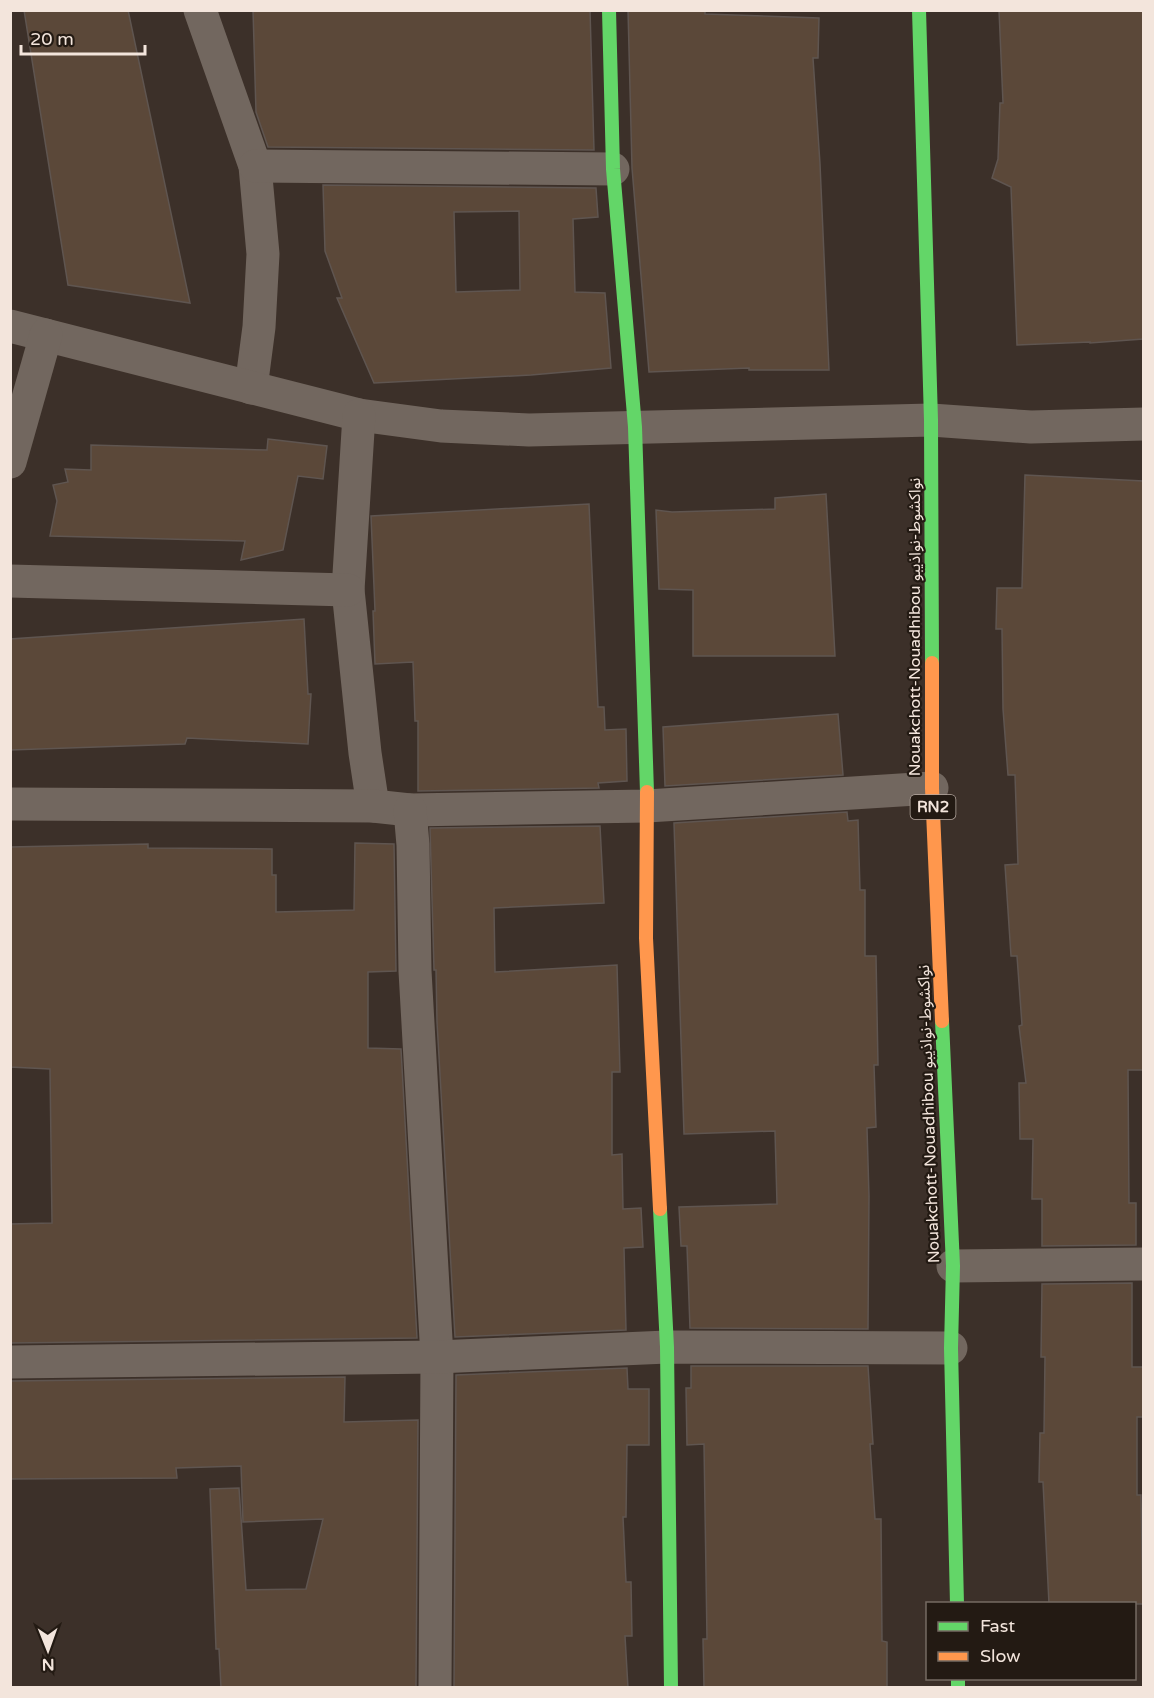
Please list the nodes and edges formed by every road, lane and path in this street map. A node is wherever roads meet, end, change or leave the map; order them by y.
1 (200, 10) edge
2 (609, 10) edge
3 (919, 10) edge
4 (255, 166) junction
5 (613, 168) junction
6 (10, 327) edge
7 (46, 335) junction
8 (251, 388) junction
9 (359, 415) junction
10 (931, 420) junction
11 (1143, 424) edge
12 (635, 427) junction
13 (10, 462) edge
14 (10, 581) edge
15 (348, 590) junction
16 (932, 788) junction
17 (10, 804) edge
18 (373, 806) junction
19 (647, 806) junction
20 (410, 810) junction
21 (1143, 1264) edge
22 (952, 1266) junction
23 (667, 1347) junction
24 (951, 1348) junction
25 (436, 1357) junction
26 (10, 1362) edge
27 (957, 1602) edge
28 (435, 1688) edge
29 (671, 1688) edge

1 - 4 street
2 - 5 main road
3 - 10 main road, Nouakchott-Nouadhibou نواكشوط-نواذيبو / RN2
4 - 5 street
4 - 8 street
5 - 12 main road
6 - 7 street
7 - 8 street
7 - 13 street
8 - 9 street
9 - 12 street
9 - 15 street
10 - 11 street
10 - 12 street
10 - 16 main road, Nouakchott-Nouadhibou نواكشوط-نواذيبو / RN2
12 - 19 main road
14 - 15 street
15 - 18 street
16 - 19 street
16 - 22 main road, Nouakchott-Nouadhibou نواكشوط-نواذيبو / RN2
17 - 18 street
18 - 20 street
19 - 20 street
19 - 23 main road
20 - 25 street
21 - 22 street
22 - 24 main road, Nouakchott-Nouadhibou نواكشوط-نواذيبو / RN2
23 - 24 street
23 - 25 street
23 - 29 main road
24 - 27 main road, Nouakchott-Nouadhibou نواكشوط-نواذيبو / RN2
25 - 26 street
25 - 28 street

